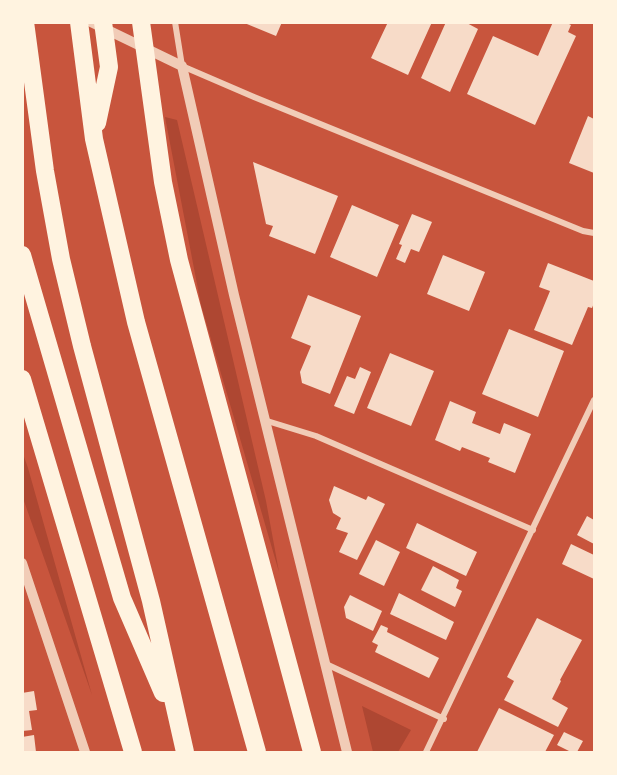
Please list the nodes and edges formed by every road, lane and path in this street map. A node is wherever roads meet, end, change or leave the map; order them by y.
1 (25, 22) edge
2 (80, 22) edge
3 (91, 22) edge
4 (103, 22) edge
5 (141, 22) edge
6 (175, 22) edge
7 (182, 66) junction
8 (95, 98) junction
9 (594, 233) edge
10 (22, 255) edge
11 (22, 379) edge
12 (594, 400) edge
13 (264, 420) junction
14 (533, 530) junction
15 (22, 563) edge
16 (326, 664) junction
17 (444, 719) junction
18 (180, 733) junction
19 (85, 753) edge
20 (133, 753) edge
21 (185, 753) edge
22 (257, 753) edge
23 (312, 753) edge
24 (347, 753) edge
25 (426, 753) edge

1 - 18 highway
2 - 8 highway
3 - 7 street
4 - 8 highway
5 - 23 highway
6 - 7 street
7 - 9 street
7 - 13 street
8 - 22 highway
10 - 18 highway
11 - 20 highway
12 - 14 street
13 - 14 street
13 - 16 street
14 - 17 street
15 - 19 street
16 - 17 street
16 - 24 street
17 - 25 street
18 - 21 highway

